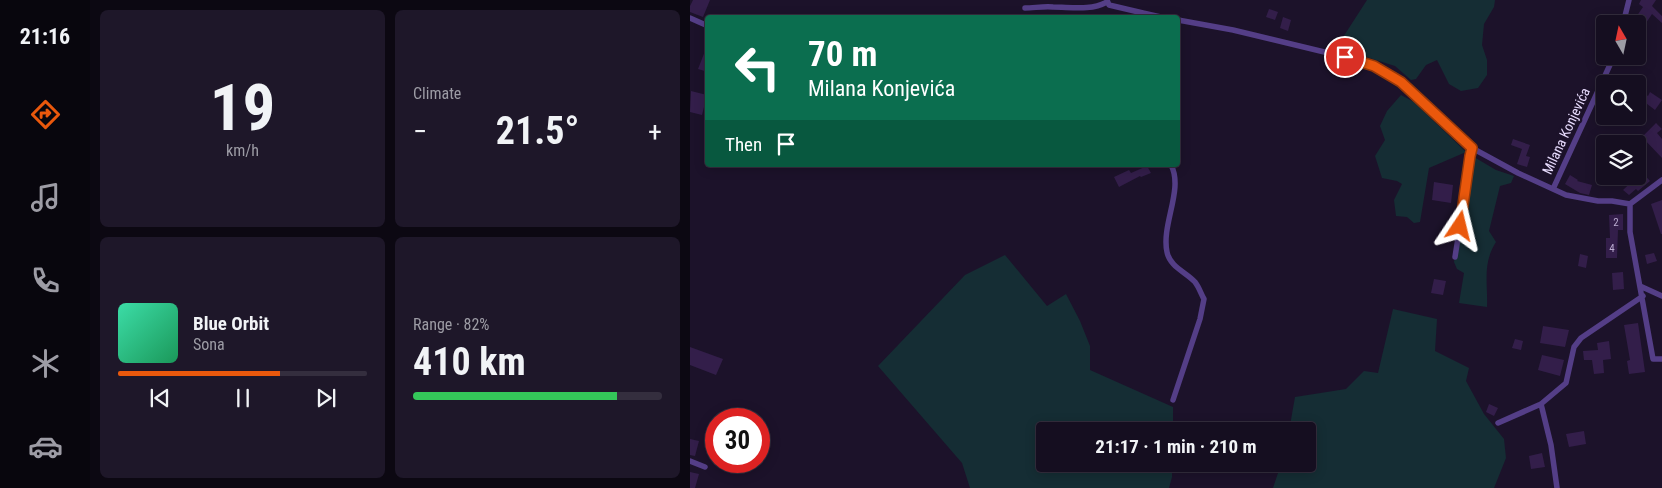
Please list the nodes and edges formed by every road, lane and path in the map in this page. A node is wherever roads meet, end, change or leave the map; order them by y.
1 (1629, 0) edge
2 (1107, 1) edge
3 (1025, 8) dead end
4 (1144, 15) edge
5 (1625, 15) edge
6 (690, 18) edge
7 (1180, 20) edge
8 (705, 25) edge
9 (1610, 65) edge
10 (1472, 148) junction
11 (1172, 167) edge
12 (1662, 180) edge
13 (1553, 189) junction
14 (1630, 204) junction
15 (1455, 257) dead end
16 (1640, 286) junction
17 (1643, 296) junction
18 (1662, 296) edge
19 (1662, 359) edge
20 (1173, 400) dead end
21 (1541, 404) junction
22 (1498, 423) dead end
23 (690, 461) edge
24 (704, 467) dead end
25 (1557, 488) edge

1 - 5 street
2 - 3 street
2 - 4 street
6 - 8 street
7 - 10 street, Milana Konjevića
9 - 13 street, Milana Konjevića
10 - 13 street, Milana Konjevića
10 - 15 street
11 - 20 street
12 - 14 street
13 - 14 street, Milana Konjevića
14 - 16 street
16 - 17 street
16 - 18 street
17 - 19 street
17 - 21 street
21 - 22 street
21 - 25 street
23 - 24 street

